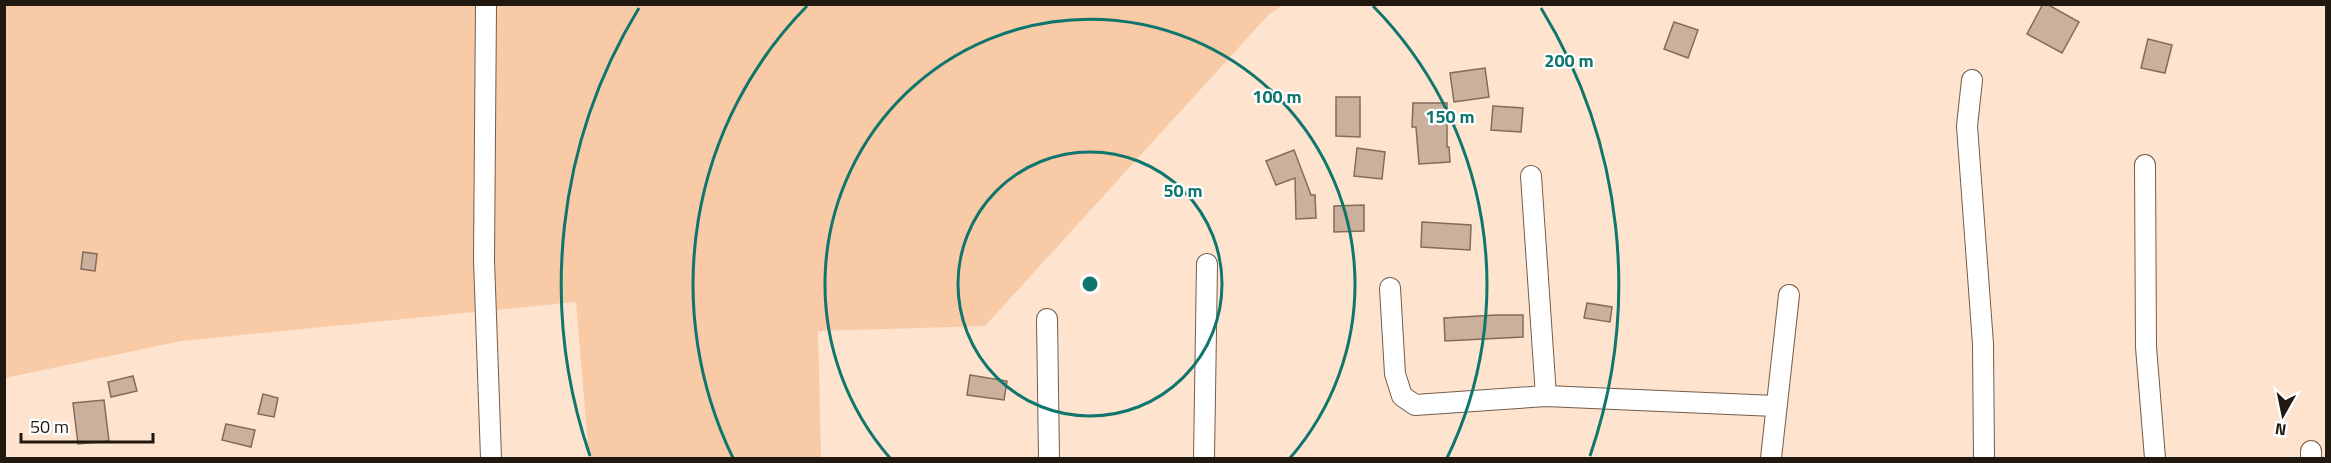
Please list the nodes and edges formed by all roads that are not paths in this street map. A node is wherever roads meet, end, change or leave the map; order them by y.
1 (486, 4) edge
2 (1972, 80) dead end
3 (2145, 165) dead end
4 (1531, 176) dead end
5 (1208, 264) dead end
6 (1390, 288) dead end
7 (1789, 295) dead end
8 (1047, 319) dead end
9 (1546, 396) junction
10 (1775, 406) junction
11 (491, 459) edge
12 (1049, 459) edge
13 (1204, 459) edge
14 (1771, 459) edge
15 (1984, 459) edge
16 (2155, 459) edge

1 - 11 street
2 - 15 street
3 - 16 street
4 - 9 street
5 - 13 street
6 - 9 street
7 - 10 street
8 - 12 street
9 - 10 street
10 - 14 street

